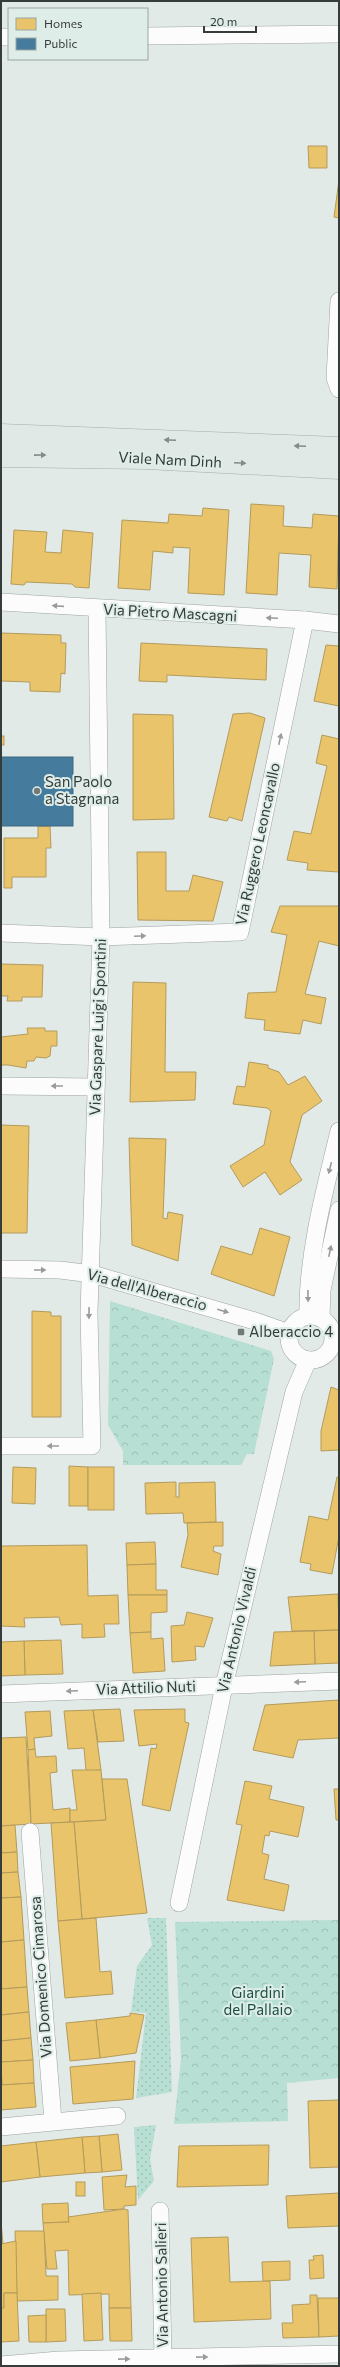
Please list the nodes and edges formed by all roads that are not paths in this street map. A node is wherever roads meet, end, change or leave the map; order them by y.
1 (339, 34) edge
2 (148, 36) edge
3 (339, 301) edge
4 (339, 389) edge
5 (1, 435) edge
6 (339, 448) edge
7 (1, 456) edge
8 (293, 466) junction
9 (339, 468) edge
10 (339, 474) edge
11 (1, 602) edge
12 (97, 609) junction
13 (305, 620) junction
14 (339, 624) edge
15 (1, 933) edge
16 (101, 937) junction
17 (1, 1086) edge
18 (96, 1087) junction
19 (339, 1131) edge
20 (339, 1210) edge
21 (1, 1269) edge
22 (92, 1274) junction
23 (315, 1316) junction
24 (289, 1333) junction
25 (336, 1343) edge
26 (308, 1360) junction
27 (1, 1446) edge
28 (339, 1681) edge
29 (224, 1686) junction
30 (1, 1694) edge
31 (30, 1832) dead end
32 (179, 1903) dead end
33 (117, 2116) dead end
34 (53, 2121) junction
35 (1, 2127) edge
36 (160, 2211) dead end
37 (339, 2354) edge
38 (164, 2358) junction
39 (1, 2365) edge

1 - 2 street
3 - 4 street
6 -> 5 main road, Viale Nam Dinh
7 -> 8 main road, Viale Nam Dinh
8 - 9 main road, Viale Nam Dinh
8 - 10 street
12 -> 11 street, Via Pietro Mascagni
13 -> 12 street, Via Pietro Mascagni
12 - 16 street, Via Gaspare Luigi Spontini
13 - 14 street, Via Pietro Mascagni
16 -> 13 street, Via Ruggero Leoncavallo
15 - 16 street
16 - 18 street, Via Gaspare Luigi Spontini
18 -> 17 street
18 - 22 street, Via Gaspare Luigi Spontini
19 -> 23 street
23 -> 20 street
21 -> 22 street, Via dell'Alberaccio
22 -> 24 street, Via dell'Alberaccio
22 -> 27 street, Via Gaspare Luigi Spontini
23 - 24 street
23 - 25 street
24 - 26 street
25 - 26 street
26 - 29 street, Via Antonio Vivaldi
28 -> 29 street, Via Attilio Nuti
29 -> 30 street, Via Attilio Nuti
29 - 32 street, Via Antonio Vivaldi
31 - 34 street, Via Domenico Cimarosa
33 - 34 street
34 - 35 street
36 - 38 street, Via Antonio Salieri
38 -> 37 street
39 -> 38 street

